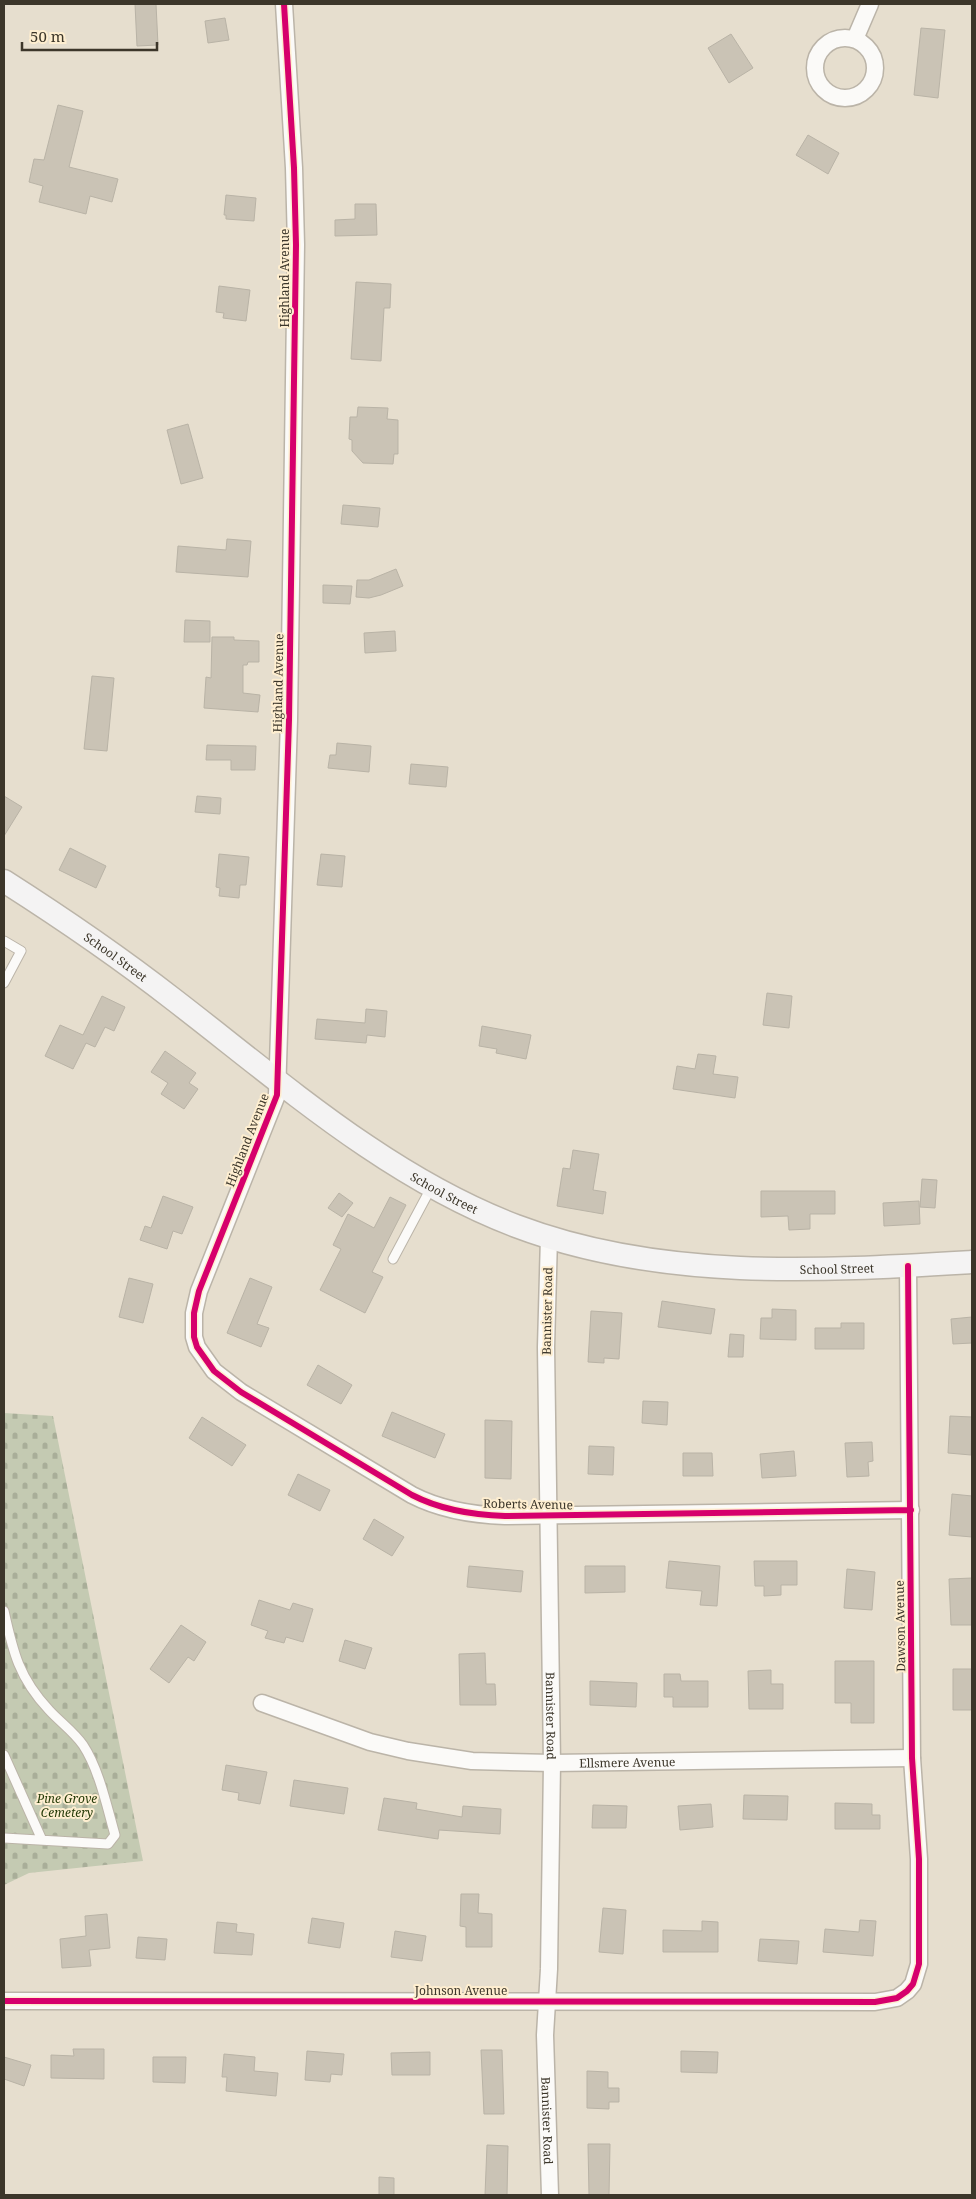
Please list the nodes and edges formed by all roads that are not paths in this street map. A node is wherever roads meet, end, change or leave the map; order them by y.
1 (284, 4) edge
2 (870, 4) edge
3 (855, 39) dead end
4 (4, 881) edge
5 (4, 941) edge
6 (4, 982) edge
7 (277, 1079) junction
8 (432, 1185) junction
9 (549, 1237) junction
10 (393, 1259) dead end
11 (972, 1262) edge
12 (908, 1266) junction
13 (197, 1347) joint
14 (911, 1510) junction
15 (549, 1516) junction
16 (4, 1611) edge
17 (262, 1703) dead end
18 (4, 1755) edge
19 (912, 1758) junction
20 (552, 1763) junction
21 (4, 1838) edge
22 (42, 1840) junction
23 (913, 1984) joint
24 (4, 2001) edge
25 (546, 2001) junction
26 (550, 2195) edge

1 - 7 street, Highland Avenue
2 - 3 street
4 - 7 street, School Street
5 - 6 lane
7 - 8 street, School Street
7 - 13 street, Highland Avenue
8 - 9 street, School Street
8 - 10 lane
9 - 12 street, School Street
9 - 15 street, Bannister Road
11 - 12 street, School Street
12 - 14 street, Dawson Avenue
13 - 15 street, Roberts Avenue
14 - 15 street, Roberts Avenue
14 - 19 street, Dawson Avenue
15 - 20 street, Bannister Road
16 - 22 lane
17 - 20 street, Ellsmere Avenue
18 - 22 lane
19 - 20 street, Ellsmere Avenue
19 - 23 street, Dawson Avenue
20 - 25 street, Bannister Road
21 - 22 lane
23 - 25 street, Johnson Avenue
24 - 25 street, Johnson Avenue
25 - 26 street, Bannister Road

